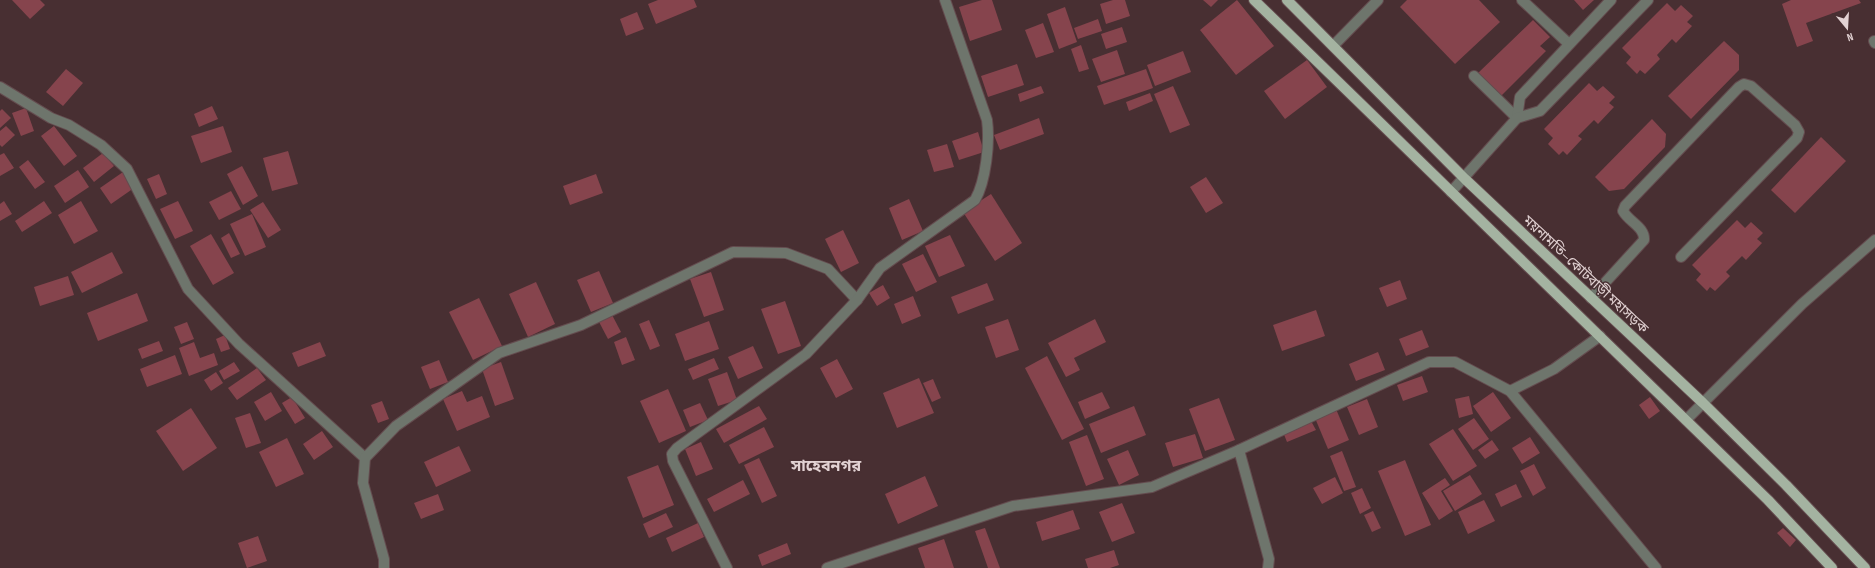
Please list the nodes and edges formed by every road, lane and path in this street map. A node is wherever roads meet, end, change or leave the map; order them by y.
1 (946, 0) edge
2 (1254, 0) edge
3 (1287, 0) edge
4 (1378, 0) edge
5 (1522, 0) edge
6 (1611, 0) edge
7 (1648, 0) edge
8 (1569, 44) junction
9 (1333, 46) junction
10 (1474, 76) dead end
11 (0, 87) edge
12 (1517, 118) junction
13 (1465, 179) junction
14 (1452, 192) junction
15 (1875, 240) edge
16 (1681, 258) dead end
17 (1591, 298) junction
18 (857, 300) junction
19 (1600, 336) junction
20 (1510, 391) junction
21 (1703, 403) junction
22 (1686, 420) junction
23 (1239, 450) junction
24 (365, 458) junction
25 (384, 568) edge
26 (727, 568) edge
27 (827, 568) edge
28 (1268, 568) edge
29 (1656, 568) edge
30 (1832, 568) edge
31 (1865, 568) edge

1 - 18 street
2 - 14 main road
3 - 9 main road, ময়নামতি–কোটবাড়ী মহাসড়ক
4 - 9 street
5 - 8 street
6 - 8 street
7 - 12 street
8 - 12 street
9 - 13 main road, ময়নামতি–কোটবাড়ী মহাসড়ক
10 - 12 street
11 - 24 street
12 - 13 street
13 - 14 street
13 - 17 main road, ময়নামতি–কোটবাড়ী মহাসড়ক
14 - 19 main road
15 - 21 street
16 - 17 street
17 - 21 main road, ময়নামতি–কোটবাড়ী মহাসড়ক
18 - 24 street
18 - 26 street
19 - 20 street
19 - 22 main road
20 - 23 street
20 - 29 street
21 - 22 street
21 - 31 main road, ময়নামতি–কোটবাড়ী মহাসড়ক
22 - 30 main road
23 - 27 street
23 - 28 street
24 - 25 street

